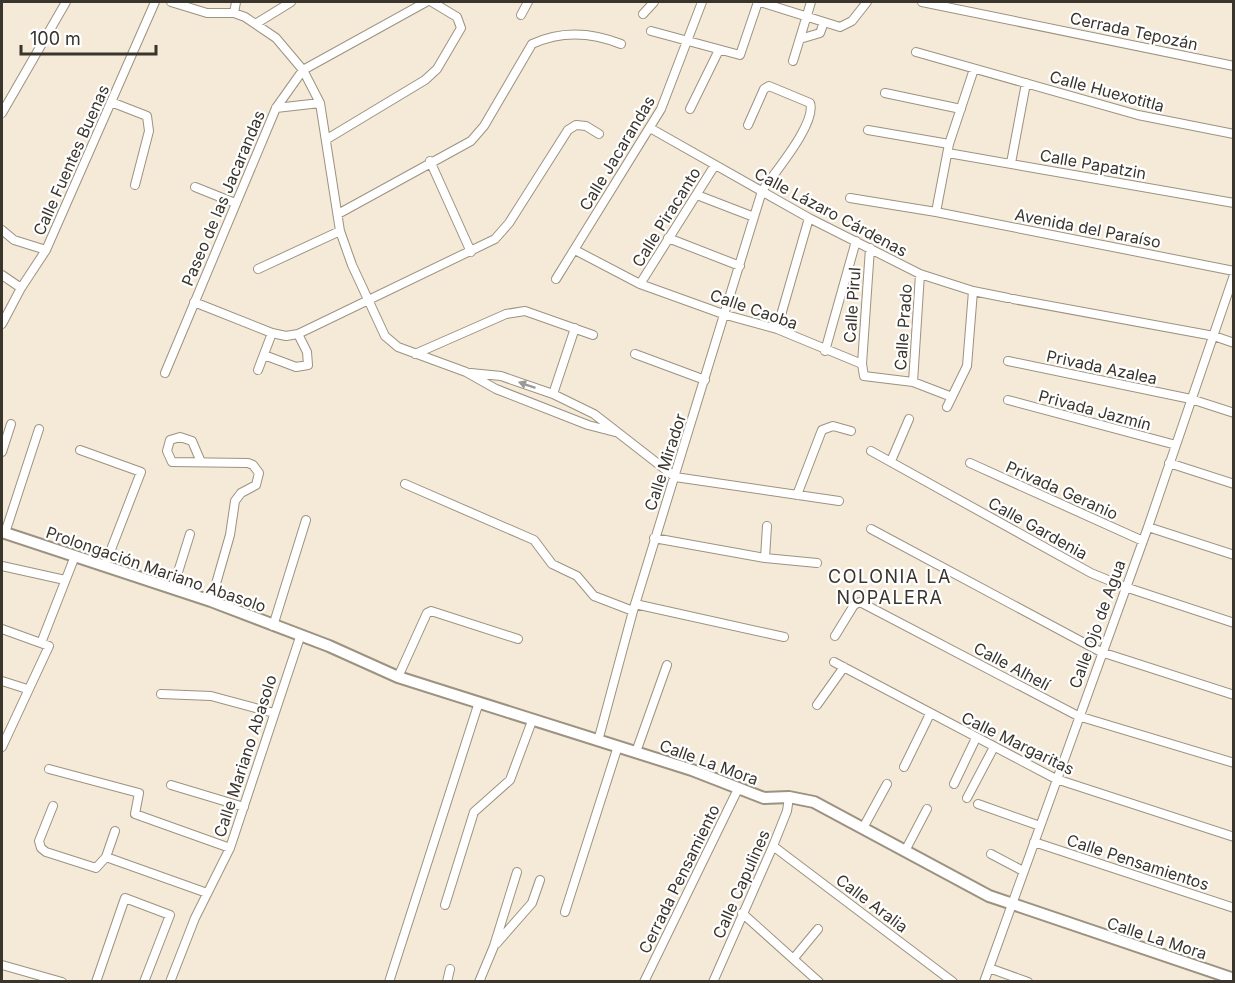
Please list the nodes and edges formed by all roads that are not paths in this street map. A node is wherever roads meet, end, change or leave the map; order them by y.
1 (66, 2) edge
2 (155, 2) edge
3 (171, 2) edge
4 (236, 2) edge
5 (291, 2) edge
6 (426, 2) edge
7 (432, 2) edge
8 (528, 2) edge
9 (654, 2) edge
10 (702, 2) edge
11 (759, 2) edge
12 (811, 2) edge
13 (867, 2) edge
14 (922, 2) edge
15 (234, 13) junction
16 (643, 14) dead end
17 (521, 15) dead end
18 (807, 16) junction
19 (824, 22) junction
20 (257, 23) junction
21 (651, 31) dead end
22 (800, 39) junction
23 (687, 40) junction
24 (621, 44) dead end
25 (719, 50) junction
26 (916, 52) dead end
27 (793, 61) dead end
28 (1233, 66) edge
29 (303, 69) junction
30 (974, 69) junction
31 (1026, 83) junction
32 (885, 93) dead end
33 (111, 102) junction
34 (320, 103) junction
35 (276, 108) junction
36 (690, 109) dead end
37 (961, 109) junction
38 (2, 113) edge
39 (748, 125) dead end
40 (650, 128) junction
41 (868, 130) dead end
42 (599, 134) dead end
43 (1233, 134) edge
44 (327, 139) junction
45 (950, 144) junction
46 (948, 153) junction
47 (430, 161) junction
48 (1011, 162) junction
49 (715, 165) junction
50 (135, 184) dead end
51 (195, 187) dead end
52 (762, 191) junction
53 (697, 195) junction
54 (850, 198) dead end
55 (235, 202) junction
56 (1233, 203) edge
57 (936, 212) junction
58 (338, 213) junction
59 (754, 217) junction
60 (809, 218) junction
61 (2, 230) edge
62 (340, 231) junction
63 (668, 238) junction
64 (856, 241) junction
65 (870, 248) junction
66 (46, 250) junction
67 (575, 250) junction
68 (471, 252) junction
69 (740, 266) junction
70 (258, 269) dead end
71 (1233, 273) edge
72 (920, 274) junction
73 (2, 275) edge
74 (556, 279) dead end
75 (640, 284) junction
76 (21, 288) junction
77 (973, 291) junction
78 (368, 301) junction
79 (194, 302) junction
80 (726, 315) junction
81 (2, 324) edge
82 (575, 328) junction
83 (777, 329) junction
84 (272, 333) junction
85 (298, 334) junction
86 (593, 335) dead end
87 (1214, 336) junction
88 (1233, 343) edge
89 (825, 351) junction
90 (264, 354) junction
91 (416, 354) junction
92 (635, 354) dead end
93 (1008, 361) dead end
94 (862, 364) junction
95 (258, 370) dead end
96 (466, 372) junction
97 (165, 373) dead end
98 (705, 380) junction
99 (913, 382) junction
100 (553, 394) junction
101 (952, 397) junction
102 (1191, 399) junction
103 (1008, 400) dead end
104 (947, 406) dead end
105 (1233, 413) edge
106 (909, 418) dead end
107 (11, 424) dead end
108 (39, 429) dead end
109 (851, 431) dead end
110 (615, 432) junction
111 (1176, 445) junction
112 (80, 450) dead end
113 (871, 451) dead end
114 (2, 452) edge
115 (891, 461) junction
116 (201, 462) junction
117 (970, 463) dead end
118 (1169, 463) junction
119 (675, 477) junction
120 (405, 484) dead end
121 (1233, 484) edge
122 (797, 495) junction
123 (839, 501) dead end
124 (306, 520) dead end
125 (767, 526) dead end
126 (1148, 527) junction
127 (871, 529) dead end
128 (3, 532) edge
129 (190, 534) dead end
130 (654, 538) junction
131 (1143, 541) junction
132 (1233, 555) edge
133 (75, 556) junction
134 (765, 558) junction
135 (817, 563) dead end
136 (105, 565) junction
137 (2, 566) edge
138 (65, 580) junction
139 (1125, 587) junction
140 (172, 588) junction
141 (211, 601) junction
142 (634, 607) junction
143 (1233, 623) edge
144 (273, 626) junction
145 (2, 629) edge
146 (835, 636) dead end
147 (300, 637) junction
148 (784, 637) dead end
149 (518, 639) dead end
150 (41, 643) junction
151 (1101, 652) junction
152 (834, 662) dead end
153 (667, 665) dead end
154 (844, 667) junction
155 (398, 677) junction
156 (2, 681) edge
157 (27, 689) junction
158 (161, 694) dead end
159 (1233, 695) edge
160 (479, 702) junction
161 (817, 705) dead end
162 (274, 713) junction
163 (930, 714) junction
164 (1078, 716) junction
165 (532, 721) junction
166 (976, 738) junction
167 (598, 741) junction
168 (618, 746) junction
169 (2, 747) edge
170 (994, 747) junction
171 (636, 752) junction
172 (1233, 763) edge
173 (904, 767) dead end
174 (49, 769) dead end
175 (1056, 779) junction
176 (887, 784) dead end
177 (954, 784) dead end
178 (171, 785) dead end
179 (738, 789) junction
180 (789, 797) junction
181 (967, 798) dead end
182 (978, 804) dead end
183 (53, 806) dead end
184 (244, 807) junction
185 (927, 809) dead end
186 (1040, 826) junction
187 (862, 828) junction
188 (115, 831) dead end
189 (1233, 837) edge
190 (1034, 842) junction
191 (773, 846) junction
192 (230, 848) junction
193 (905, 850) junction
194 (992, 854) dead end
195 (106, 857) junction
196 (1023, 871) junction
197 (518, 872) dead end
198 (540, 880) dead end
199 (207, 893) junction
200 (445, 905) dead end
201 (1011, 905) junction
202 (1233, 908) edge
203 (565, 912) dead end
204 (742, 913) junction
205 (818, 929) dead end
206 (494, 946) junction
207 (794, 958) junction
208 (2, 965) edge
209 (989, 968) junction
210 (450, 969) dead end
211 (1233, 979) edge
212 (62, 981) edge
213 (96, 981) edge
214 (144, 981) edge
215 (171, 981) edge
216 (389, 981) edge
217 (447, 981) edge
218 (479, 981) edge
219 (644, 981) edge
220 (713, 981) edge
221 (819, 981) edge
222 (953, 981) edge
223 (984, 981) edge
224 (1028, 981) edge

1 - 38 street
2 - 33 street, Calle Fuentes Buenas
3 - 15 street
4 - 15 street
5 - 20 street
6 - 29 street
7 - 44 street
8 - 17 street
9 - 16 street
10 - 23 street, Calle Jacarandas
11 - 18 street
11 - 25 street
12 - 18 street
13 - 19 street
14 - 28 street, Cerrada Tepozán
15 - 20 street
18 - 19 street
18 - 22 street
19 - 22 street
20 - 29 street
21 - 23 street
22 - 27 street
23 - 25 street
23 - 40 street, Calle Jacarandas
24 - 47 street
25 - 36 street
26 - 30 street, Calle Huexotitla
29 - 34 street
29 - 35 street, Paseo de las Jacarandas
30 - 31 street, Calle Huexotitla
30 - 37 street
31 - 43 street, Calle Huexotitla
31 - 48 street
32 - 37 street
33 - 50 street
33 - 66 street, Calle Fuentes Buenas
34 - 35 street
34 - 44 street
35 - 55 street, Paseo de las Jacarandas
37 - 45 street
39 - 52 street, Calle Mirador
40 - 49 street, Calle Lázaro Cárdenas
40 - 67 street, Calle Jacarandas
41 - 45 street
42 - 68 street, Paseo de las Jacarandas
44 - 58 street
45 - 46 street
46 - 48 street, Calle Papatzin
46 - 57 street
47 - 58 street
47 - 68 street
48 - 56 street, Calle Papatzin
49 - 52 street, Calle Lázaro Cárdenas
49 - 53 street, Calle Piracanto
51 - 55 street
52 - 59 street, Calle Mirador
52 - 60 street, Calle Lázaro Cárdenas
53 - 59 street
53 - 63 street, Calle Piracanto
54 - 57 street, Avenida del Paraíso
55 - 79 street, Paseo de las Jacarandas
57 - 71 street, Avenida del Paraíso
58 - 62 street
59 - 69 street, Calle Mirador
60 - 64 street, Calle Lázaro Cárdenas
60 - 83 street
61 - 66 street
62 - 70 street
62 - 78 street
63 - 69 street
63 - 75 street, Calle Piracanto
64 - 65 street, Calle Lázaro Cárdenas
64 - 89 street
65 - 72 street, Calle Lázaro Cárdenas
65 - 94 street, Calle Pirul
66 - 76 street, Calle Fuentes Buenas
67 - 74 street, Calle Jacarandas
67 - 75 street, Calle Caoba
68 - 78 street, Paseo de las Jacarandas
69 - 80 street, Calle Mirador
71 - 87 street, Calle Ojo de Agua
72 - 77 street, Calle Lázaro Cárdenas
72 - 99 street, Calle Prado
73 - 76 street
75 - 80 street, Calle Caoba
76 - 81 street, Calle Fuentes Buenas
77 - 87 street, Calle Lázaro Cárdenas
77 - 101 street
78 - 85 street, Paseo de las Jacarandas
78 - 91 street
79 - 84 street, Paseo de las Jacarandas
79 - 97 street
80 - 83 street, Calle Caoba
80 - 98 street, Calle Mirador
82 - 86 street
82 - 91 street
82 - 100 street
83 - 89 street, Calle Caoba
84 - 85 street, Paseo de las Jacarandas
84 - 90 street
85 - 90 street
87 - 88 street, Calle Lázaro Cárdenas
87 - 102 street, Calle Ojo de Agua
89 - 94 street, Calle Caoba
90 - 95 street
91 - 96 street
92 - 98 street
93 - 102 street, Privada Azalea
94 - 99 street, Calle Caoba
100 -> 96 street
96 - 110 street
98 - 119 street, Calle Mirador
99 - 101 street, Calle Caoba
100 - 110 street
101 - 104 street
102 - 105 street, Privada Azalea
102 - 111 street, Calle Ojo de Agua
103 - 111 street, Privada Jazmín
106 - 115 street
107 - 114 street
108 - 128 street
109 - 122 street
110 - 119 street
111 - 118 street, Calle Ojo de Agua
112 - 136 street
113 - 115 street, Calle Gardenia
115 - 139 street, Calle Gardenia
116 - 116 street
116 - 141 street
117 - 131 street, Privada Geranio
118 - 121 street
118 - 126 street, Calle Ojo de Agua
119 - 122 street
119 - 130 street, Calle Mirador
120 - 142 street
122 - 123 street
124 - 144 street
125 - 134 street
126 - 131 street, Calle Ojo de Agua
126 - 132 street
127 - 151 street
128 - 133 street, Prolongación Mariano Abasolo
129 - 140 street
130 - 134 street
130 - 142 street, Calle Mirador
131 - 139 street, Calle Ojo de Agua
133 - 136 street, Prolongación Mariano Abasolo
133 - 138 street
134 - 135 street
136 - 140 street, Prolongación Mariano Abasolo
137 - 138 street
138 - 150 street
139 - 143 street, Calle Gardenia
139 - 151 street, Calle Ojo de Agua
140 - 141 street, Prolongación Mariano Abasolo
141 - 144 street, Prolongación Mariano Abasolo
142 - 148 street
142 - 167 street, Calle Mirador
144 - 147 street, Prolongación Mariano Abasolo
145 - 150 street
146 - 164 street, Calle Alhelí
147 - 155 street, Calle La Mora
147 - 162 street, Calle Mariano Abasolo
149 - 155 street
150 - 157 street
151 - 159 street
151 - 164 street, Calle Ojo de Agua
152 - 154 street, Calle Margaritas
153 - 171 street
154 - 161 street
154 - 163 street, Calle Margaritas
155 - 160 street, Calle La Mora
156 - 157 street
157 - 169 street
158 - 162 street
160 - 165 street, Calle La Mora
160 - 216 street
162 - 184 street, Calle Mariano Abasolo
163 - 166 street, Calle Margaritas
163 - 173 street
164 - 172 street, Calle Alhelí
164 - 175 street, Calle Ojo de Agua
165 - 167 street, Calle La Mora
165 - 200 street
166 - 170 street, Calle Margaritas
166 - 177 street
167 - 168 street, Calle La Mora
168 - 171 street, Calle La Mora
168 - 203 street
170 - 175 street, Calle Margaritas
170 - 181 street
171 - 179 street, Calle La Mora
174 - 192 street
175 - 186 street, Calle Ojo de Agua
175 - 189 street, Calle Margaritas
176 - 187 street
178 - 184 street
179 - 180 street, Calle La Mora
179 - 219 street, Cerrada Pensamiento
180 - 187 street, Calle La Mora
180 - 191 street, Calle Capulines
182 - 186 street
183 - 195 street
184 - 192 street, Calle Mariano Abasolo
185 - 193 street
186 - 190 street, Calle Ojo de Agua
187 - 193 street, Calle La Mora
188 - 195 street
190 - 196 street, Calle Ojo de Agua
190 - 202 street, Calle Pensamientos
191 - 204 street, Calle Capulines
191 - 222 street, Calle Aralia
192 - 199 street, Calle Mariano Abasolo
193 - 201 street, Calle La Mora
194 - 196 street
195 - 199 street
196 - 201 street, Calle Ojo de Agua
197 - 206 street
198 - 206 street
199 - 215 street, Calle Mariano Abasolo
201 - 209 street, Calle Ojo de Agua
201 - 211 street, Calle La Mora
204 - 207 street
204 - 220 street, Calle Capulines
205 - 207 street
206 - 218 street
207 - 221 street
208 - 212 street
209 - 223 street, Calle Ojo de Agua
209 - 224 street
210 - 217 street
213 - 214 street

